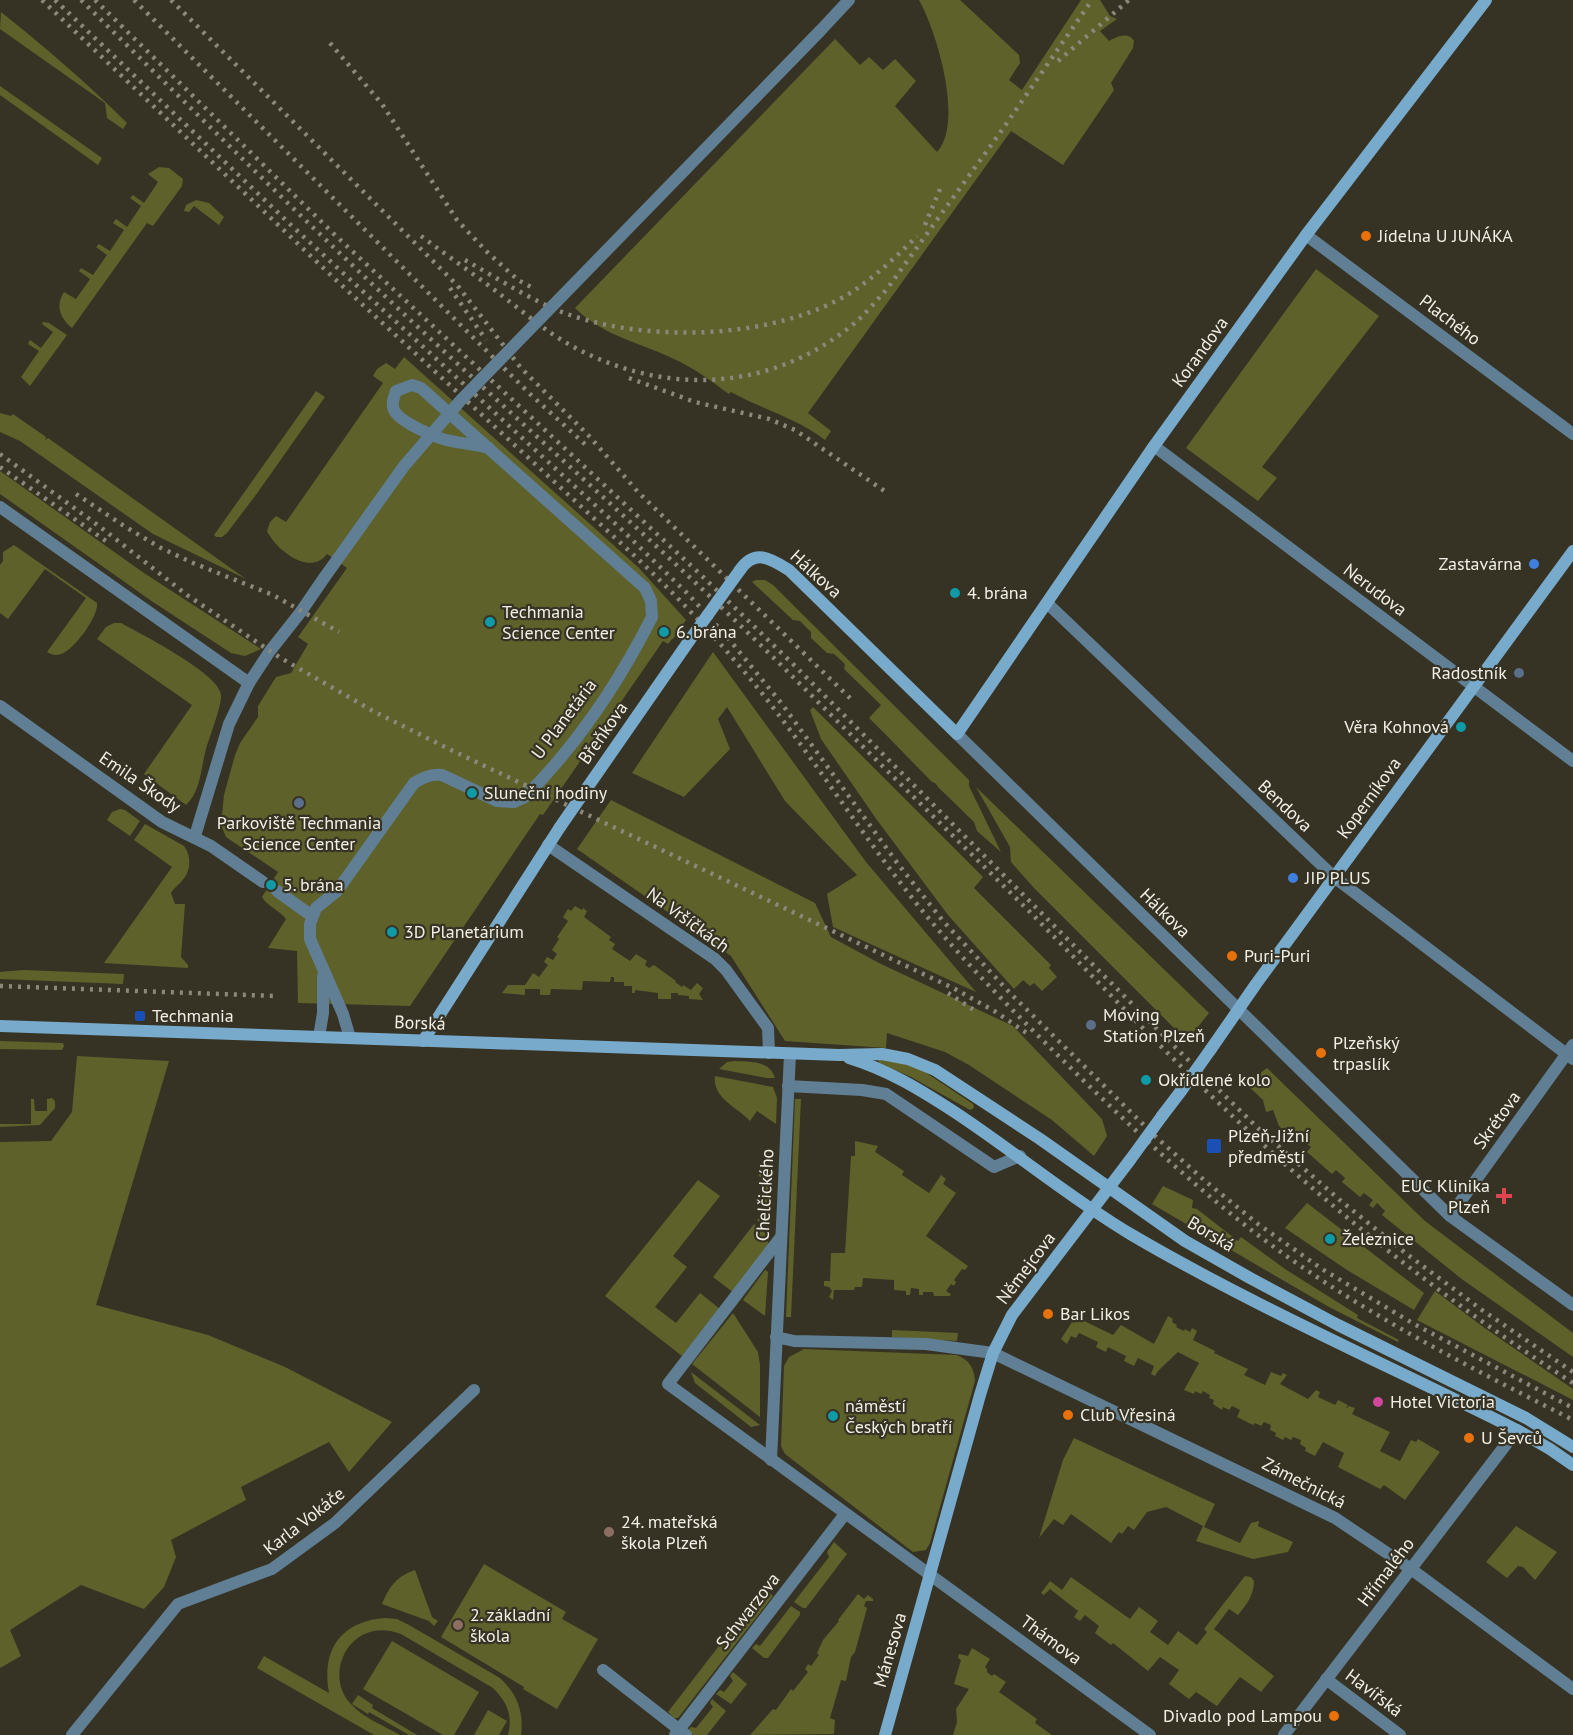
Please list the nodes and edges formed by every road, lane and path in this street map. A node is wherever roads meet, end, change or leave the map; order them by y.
1 (849, 0) edge
2 (1486, 0) edge
3 (1306, 235) junction
4 (1573, 434) edge
5 (1154, 446) junction
6 (489, 448) junction
7 (0, 507) edge
8 (1573, 551) edge
9 (740, 570) joint
10 (1047, 603) junction
11 (249, 683) junction
12 (1473, 686) junction
13 (0, 706) edge
14 (957, 734) junction
15 (1573, 761) edge
16 (195, 836) junction
17 (548, 845) junction
18 (1334, 877) junction
19 (263, 882) dead end
20 (277, 891) dead end
21 (312, 916) junction
22 (323, 968) junction
23 (1238, 1009) junction
24 (0, 1026) edge
25 (319, 1037) junction
26 (350, 1038) junction
27 (423, 1041) junction
28 (1571, 1052) edge
29 (769, 1053) junction
30 (790, 1054) junction
31 (839, 1055) junction
32 (788, 1086) junction
33 (1162, 1116) joint
34 (1020, 1156) junction
35 (1110, 1188) junction
36 (1094, 1210) junction
37 (1450, 1216) junction
38 (781, 1237) junction
39 (1573, 1305) edge
40 (776, 1337) junction
41 (993, 1353) junction
42 (474, 1390) dead end
43 (1517, 1430) junction
44 (1573, 1447) edge
45 (771, 1460) junction
46 (1573, 1465) edge
47 (845, 1514) junction
48 (1411, 1569) junction
49 (930, 1575) junction
50 (603, 1670) dead end
51 (1326, 1679) junction
52 (1569, 1685) edge
53 (680, 1733) edge
54 (72, 1735) edge
55 (885, 1735) edge
56 (1150, 1735) edge
57 (1284, 1735) edge
58 (1400, 1735) edge

1 - 11 street, bridge
2 - 3 street, Korandova
3 - 4 street, Plachého
3 - 5 street, Korandova
5 - 10 street, Korandova
5 - 12 street, Nerudova
6 - 6 street, U Planetária
6 - 21 street, U Planetária
7 - 11 street
8 - 12 street, Koperníkova
9 - 14 street, Hálkova
9 - 17 street, Břeňkova, bridge
10 - 14 street, Korandova
10 - 18 street, Bendova
11 - 16 street
12 - 15 street, Nerudova
12 - 18 street, Koperníkova
13 - 16 street, Emila Škody
14 - 23 street, Hálkova
16 - 19 street, Emila Škody
17 - 27 street, Břeňkova
17 - 29 street, Na Vršíčkách
18 - 23 street, Koperníkova
18 - 28 street, Bendova
20 - 21 street
21 - 22 street
22 - 25 street
22 - 26 street
23 - 33 street, Koperníkova, bridge
23 - 37 street, Hálkova
24 - 25 street, Borská
25 - 26 street, Borská
26 - 27 street, Borská
27 - 29 street, Borská
28 - 37 street, Skrétova
29 - 30 street, Borská
30 - 31 street, Borská
30 - 32 street, Chelčického
31 - 34 street, Borská
31 - 35 street, Borská
32 - 34 street
32 - 38 street, Chelčického
33 - 35 street, Němejcova, bridge
34 - 36 street, Borská
35 - 36 street, Němejcova
35 - 44 street, Borská
36 - 41 street, Němejcova
36 - 43 street, Borská
37 - 39 street, Hálkova
38 - 40 street, Chelčického
38 - 45 street
40 - 41 street
40 - 45 street
41 - 48 street, Zámečnická
41 - 49 street
42 - 54 street, Karla Vokáče
43 - 46 street, Borská
43 - 48 street, Hřímalého
45 - 47 street
47 - 49 street
47 - 53 street, Schwarzova
48 - 51 street, Hřímalého
48 - 52 street, Zámečnická
49 - 55 street, Mánesova
49 - 56 street, Thámova
50 - 53 street, Schwarzova
51 - 57 street, Hřímalého
51 - 58 street, Havířská

